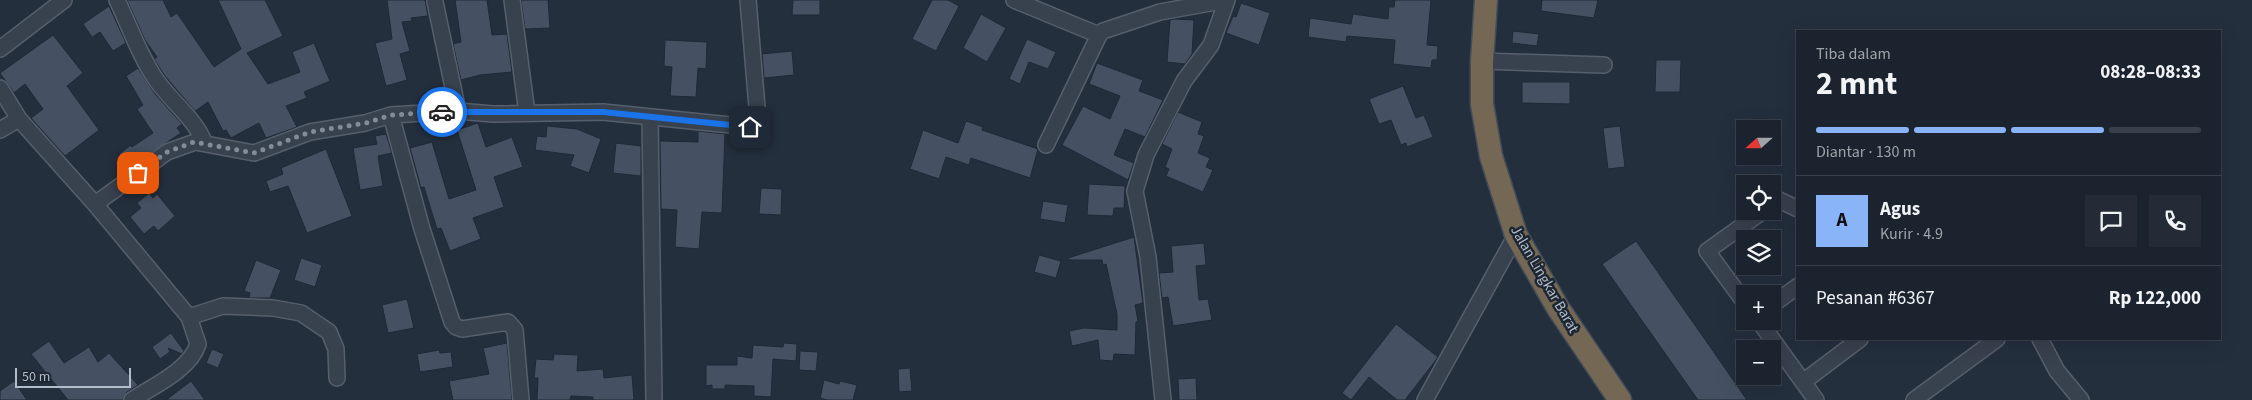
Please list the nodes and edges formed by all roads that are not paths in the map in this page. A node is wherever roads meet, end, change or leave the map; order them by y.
1 (64, 0) edge
2 (117, 0) edge
3 (512, 0) edge
4 (748, 0) edge
5 (1014, 0) edge
6 (1227, 0) edge
7 (1486, 0) edge
8 (435, 2) dead end
9 (1099, 35) junction
10 (0, 49) edge
11 (1482, 61) junction
12 (1604, 65) dead end
13 (0, 88) edge
14 (458, 111) junction
15 (527, 113) junction
16 (391, 115) junction
17 (19, 118) junction
18 (650, 118) junction
19 (0, 130) edge
20 (204, 142) junction
21 (1046, 145) dead end
22 (1781, 201) edge
23 (96, 204) junction
24 (1796, 208) edge
25 (1750, 220) edge
26 (1516, 235) junction
27 (1796, 287) edge
28 (1736, 291) edge
29 (1781, 298) edge
30 (189, 317) junction
31 (1765, 330) edge
32 (1859, 340) edge
33 (1996, 340) edge
34 (2041, 340) edge
35 (337, 378) dead end
36 (1803, 382) junction
37 (132, 400) edge
38 (521, 400) edge
39 (654, 400) edge
40 (1163, 400) edge
41 (1425, 400) edge
42 (1620, 400) edge
43 (1816, 400) edge
44 (1914, 400) edge
45 (2081, 400) edge

1 - 10 street
2 - 20 street
3 - 15 street
4 - 18 street
5 - 9 street
6 - 9 street
6 - 40 street
7 - 11 highway, Jalan Lingkar Barat
8 - 14 street
9 - 21 street
11 - 12 street
11 - 26 highway, Jalan Lingkar Barat
13 - 17 street
14 - 15 street
14 - 16 street
15 - 18 street
16 - 20 street
16 - 38 street
17 - 19 street
17 - 23 street
18 - 39 street
20 - 23 street
22 - 24 street
23 - 30 street
25 - 28 street
26 - 41 street
26 - 42 highway, Jalan Lingkar Barat
27 - 29 street
30 - 35 street
30 - 37 street
31 - 36 street
32 - 36 street
33 - 44 street
34 - 45 street
36 - 43 street

